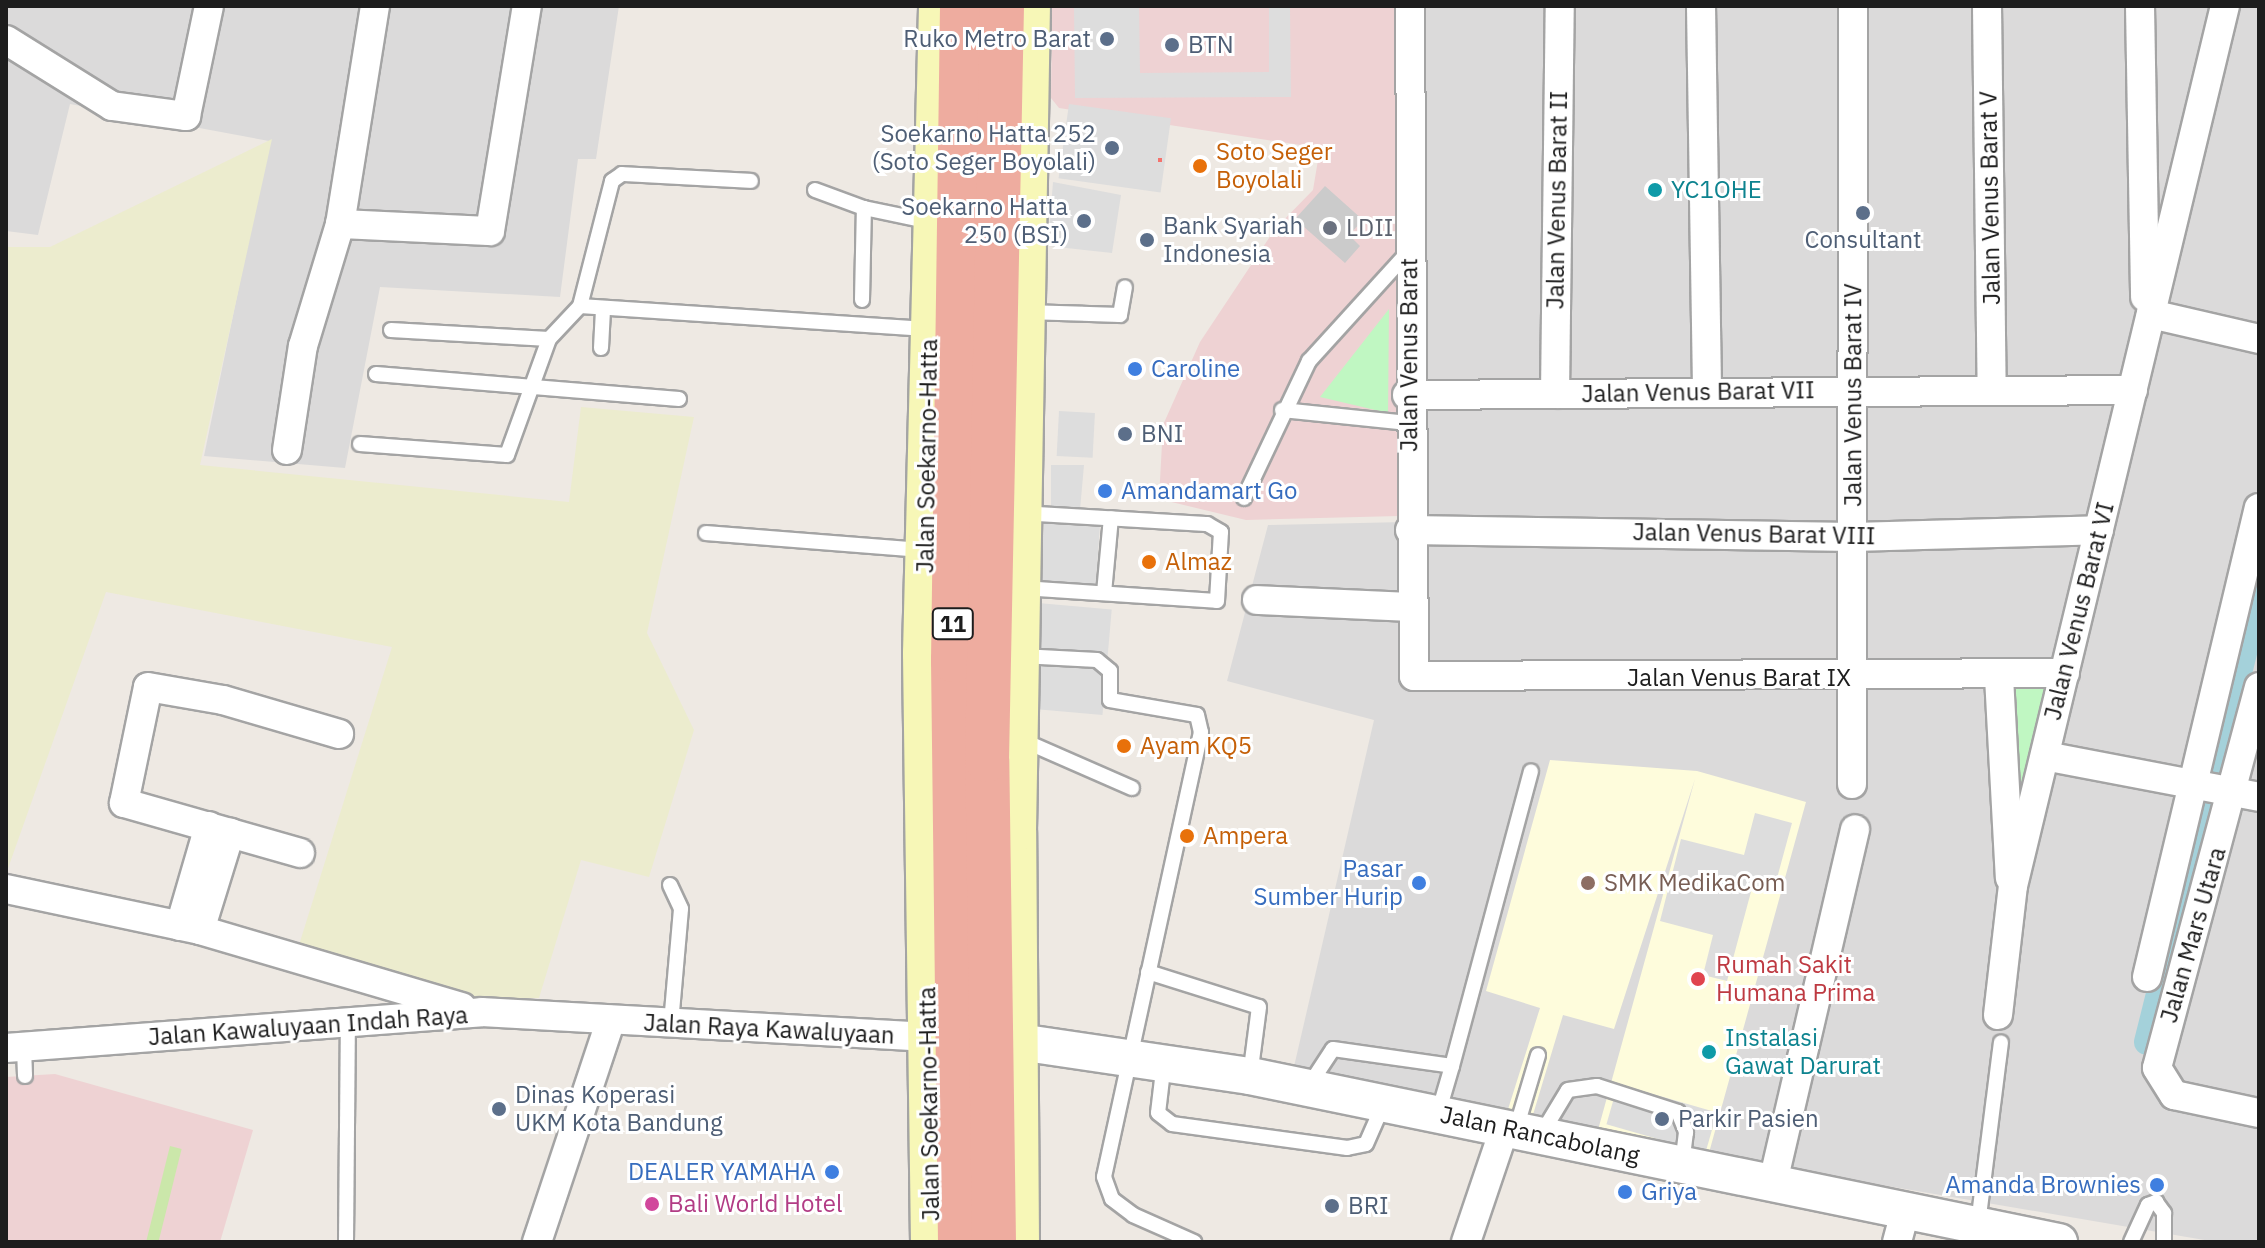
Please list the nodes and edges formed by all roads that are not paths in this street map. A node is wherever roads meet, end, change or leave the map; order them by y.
1 (209, 6) edge
2 (375, 6) edge
3 (527, 6) edge
4 (939, 6) edge
5 (962, 6) edge
6 (1002, 6) edge
7 (1030, 6) edge
8 (1410, 6) edge
9 (1560, 6) edge
10 (1701, 6) edge
11 (1853, 6) edge
12 (1987, 6) edge
13 (2140, 6) edge
14 (2225, 6) edge
15 (7, 44) edge
16 (1028, 115) junction
17 (751, 181) dead end
18 (998, 188) junction
19 (815, 190) dead end
20 (864, 208) junction
21 (932, 223) junction
22 (340, 224) junction
23 (1410, 249) junction
24 (1125, 287) dead end
25 (862, 300) dead end
26 (580, 306) junction
27 (603, 310) junction
28 (1025, 312) junction
29 (2148, 325) junction
30 (930, 329) junction
31 (391, 330) dead end
32 (549, 339) junction
33 (2259, 339) edge
34 (601, 348) dead end
35 (376, 374) dead end
36 (1852, 389) junction
37 (1992, 390) junction
38 (2133, 390) junction
39 (532, 392) junction
40 (1707, 392) junction
41 (1555, 394) junction
42 (679, 399) dead end
43 (1407, 409) junction
44 (1282, 410) junction
45 (360, 444) dead end
46 (287, 450) dead end
47 (1244, 498) dead end
48 (2259, 508) edge
49 (1023, 513) junction
50 (1111, 518) junction
51 (1410, 530) junction
52 (2099, 530) junction
53 (706, 533) dead end
54 (1853, 537) junction
55 (924, 550) junction
56 (1022, 588) junction
57 (1104, 593) junction
58 (1257, 600) dead end
59 (1413, 607) junction
60 (1021, 656) junction
61 (2065, 673) junction
62 (1414, 676) joint
63 (1999, 677) junction
64 (1855, 679) junction
65 (2259, 687) edge
66 (339, 734) dead end
67 (1003, 749) junction
68 (2045, 756) junction
69 (1531, 771) dead end
70 (1852, 784) dead end
71 (1132, 788) dead end
72 (2223, 789) edge
73 (220, 829) junction
74 (1855, 829) dead end
75 (1016, 831) joint
76 (300, 853) dead end
77 (670, 885) dead end
78 (2013, 886) junction
79 (6, 889) edge
80 (190, 928) junction
81 (1148, 972) junction
82 (2147, 977) dead end
83 (482, 1012) junction
84 (611, 1020) junction
85 (348, 1022) junction
86 (671, 1024) junction
87 (2000, 1028) joint
88 (928, 1037) junction
89 (1019, 1042) junction
90 (15, 1048) edge
91 (1127, 1054) junction
92 (1538, 1055) dead end
93 (1164, 1060) junction
94 (1452, 1066) junction
95 (25, 1076) dead end
96 (1250, 1076) junction
97 (1308, 1088) junction
98 (1384, 1103) junction
99 (2259, 1113) edge
100 (1438, 1114) junction
101 (1521, 1130) junction
102 (1682, 1164) junction
103 (1773, 1182) junction
104 (1978, 1224) junction
105 (1902, 1226) edge
106 (346, 1242) edge
107 (537, 1242) edge
108 (931, 1242) edge
109 (960, 1242) edge
110 (994, 1242) edge
111 (1019, 1242) edge
112 (1194, 1242) edge
113 (1466, 1242) edge
114 (2059, 1242) edge
115 (2131, 1242) edge
116 (2164, 1242) edge

1 - 15 street
2 - 22 street
3 - 22 street
4 - 21 main road, Jalan Soekarno-Hatta
5 - 109 highway, Jalan Soekarno-Hatta / 11
6 - 18 highway, 11
7 - 16 main road
8 - 23 street, Jalan Venus Barat
9 - 41 street, Jalan Venus Barat II
10 - 40 street
11 - 36 street, Jalan Venus Barat IV
12 - 37 street, Jalan Venus Barat V
13 - 29 street, Jalan Venus Barat VI
14 - 29 street, Jalan Venus Barat VI
16 - 18 highway
16 - 28 main road
17 - 26 lane
18 - 67 highway, 11
19 - 20 lane
20 - 21 lane
20 - 25 lane
21 - 30 main road, Jalan Soekarno-Hatta
22 - 46 street
23 - 43 street, Jalan Venus Barat
23 - 44 lane
24 - 28 lane
26 - 27 lane
26 - 32 lane
27 - 30 lane
27 - 34 lane
28 - 49 main road
29 - 33 street
29 - 38 street, Jalan Venus Barat VI
30 - 55 main road, Jalan Soekarno-Hatta
31 - 32 lane
32 - 39 lane
35 - 39 lane
36 - 37 street, Jalan Venus Barat VII
36 - 40 street, Jalan Venus Barat VII
36 - 54 street, Jalan Venus Barat IV
37 - 38 street, Jalan Venus Barat VII
38 - 52 street, Jalan Venus Barat VI
39 - 42 lane
39 - 45 lane
40 - 41 street, Jalan Venus Barat VII
41 - 43 street, Jalan Venus Barat VII
43 - 44 lane
43 - 51 street, Jalan Venus Barat
44 - 47 lane
48 - 72 street, Jalan Mars Utara
49 - 50 lane
49 - 56 main road
50 - 57 lane
50 - 57 lane
51 - 54 street, Jalan Venus Barat VIII
51 - 59 street, Jalan Venus Barat
52 - 54 street, Jalan Venus Barat VIII
52 - 61 street, Jalan Venus Barat VI
53 - 55 lane
54 - 64 street, Jalan Venus Barat IV
55 - 88 main road, Jalan Soekarno-Hatta
56 - 57 lane
56 - 60 main road
58 - 59 street
59 - 62 street, Jalan Venus Barat
60 - 67 main road
60 - 81 lane
61 - 63 street, Jalan Venus Barat IX
61 - 68 street, Jalan Venus Barat VI
62 - 64 street, Jalan Venus Barat IX
63 - 64 street, Jalan Venus Barat IX
63 - 78 street, Jalan Venus Barat VI
64 - 70 street, Jalan Venus Barat IV
65 - 72 street, Jalan Mars Utara
66 - 73 street
67 - 71 lane
67 - 75 highway
67 - 110 highway, 11
68 - 72 street
68 - 78 street, Jalan Venus Barat VI
69 - 94 lane
72 - 82 street, Jalan Mars Utara
72 - 99 street, Jalan Mars Utara
73 - 76 street
73 - 80 street
74 - 103 street
75 - 89 main road
77 - 86 lane
78 - 87 street, Jalan Venus Barat VI
79 - 80 street
80 - 83 street
81 - 91 lane
81 - 96 lane
83 - 84 street, Jalan Kawaluyaan Indah Raya
83 - 85 street, Jalan Kawaluyaan Indah Raya
84 - 86 street, Jalan Raya Kawaluyaan
84 - 107 street
85 - 90 street, Jalan Kawaluyaan Indah Raya
85 - 106 lane
86 - 88 street, Jalan Raya Kawaluyaan
87 - 104 lane
88 - 108 main road, Jalan Soekarno-Hatta
89 - 91 street, Jalan Rancabolang
89 - 111 main road
90 - 95 lane
91 - 93 street, Jalan Rancabolang
91 - 112 lane
92 - 101 lane
93 - 96 street, Jalan Rancabolang
93 - 98 lane
94 - 97 lane
94 - 100 lane
96 - 97 street, Jalan Rancabolang
97 - 98 street, Jalan Rancabolang
98 - 100 street, Jalan Rancabolang
100 - 101 street, Jalan Rancabolang
101 - 102 street, Jalan Rancabolang
101 - 102 lane
101 - 113 street
102 - 103 street, Jalan Rancabolang
103 - 105 street, Jalan Rancabolang
104 - 105 street, Jalan Rancabolang
104 - 114 street, Jalan Rancabolang
115 - 116 lane

